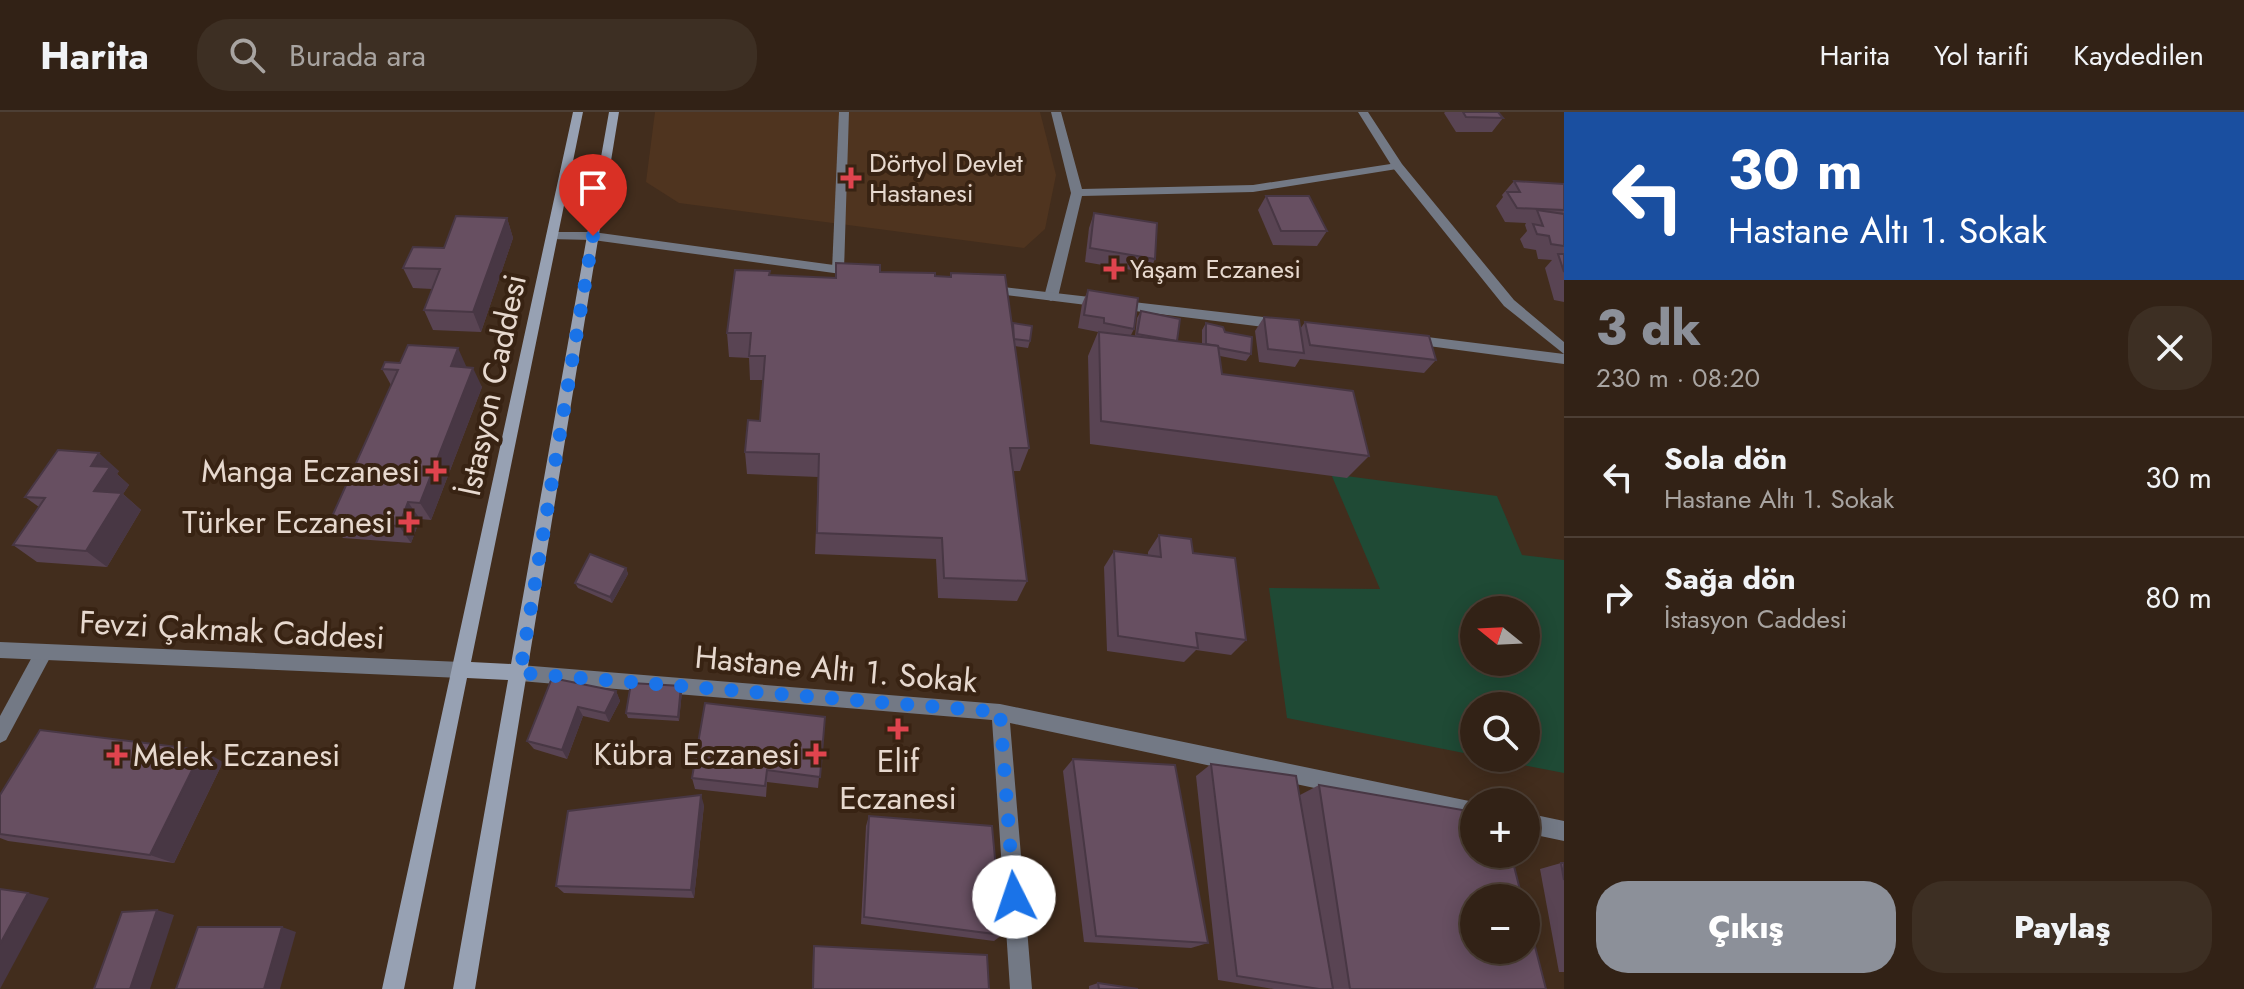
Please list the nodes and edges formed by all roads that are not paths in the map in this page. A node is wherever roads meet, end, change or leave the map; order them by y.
1 (578, 112) edge
2 (614, 112) edge
3 (844, 112) edge
4 (1056, 112) edge
5 (1363, 112) edge
6 (1397, 166) junction
7 (1077, 193) junction
8 (552, 236) junction
9 (593, 236) junction
10 (838, 270) junction
11 (868, 274) edge
12 (975, 287) edge
13 (1051, 297) junction
14 (1300, 327) edge
15 (1393, 338) edge
16 (1564, 349) edge
17 (1564, 359) edge
18 (0, 650) edge
19 (44, 652) junction
20 (461, 670) junction
21 (520, 673) junction
22 (1000, 712) junction
23 (0, 734) edge
24 (1460, 809) edge
25 (1540, 826) edge
26 (1564, 831) edge
27 (393, 989) edge
28 (464, 989) edge
29 (1021, 989) edge

1 - 8 main road, İstasyon Caddesi
2 - 9 main road
3 - 10 street
4 - 7 street
5 - 6 street
6 - 7 street
6 - 16 street
7 - 13 street
8 - 9 street
8 - 20 main road, İstasyon Caddesi
9 - 10 street
9 - 21 main road
10 - 11 street
12 - 13 street
13 - 14 street
15 - 17 street
18 - 19 street, Fevzi Çakmak Caddesi
19 - 20 street, Fevzi Çakmak Caddesi
19 - 23 street
20 - 21 main road
20 - 27 main road, İstasyon Caddesi
21 - 22 street, Hastane Altı 1. Sokak
21 - 28 main road
22 - 24 street, Hastane Altı 1. Sokak
22 - 29 street
25 - 26 street

